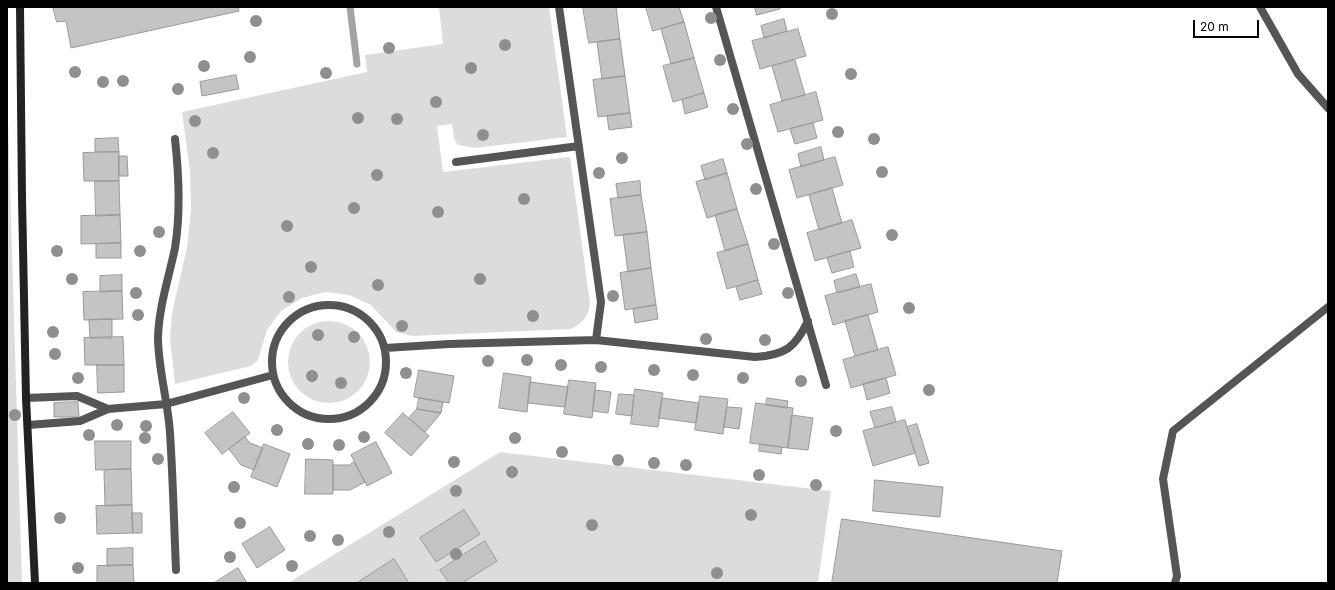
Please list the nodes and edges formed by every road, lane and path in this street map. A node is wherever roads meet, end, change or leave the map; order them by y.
1 (20, 7) edge
2 (559, 7) edge
3 (716, 7) edge
4 (1260, 7) edge
5 (1328, 108) edge
6 (175, 139) dead end
7 (579, 146) junction
8 (456, 162) dead end
9 (1328, 308) edge
10 (808, 321) junction
11 (596, 340) junction
12 (385, 348) junction
13 (273, 374) junction
14 (826, 385) dead end
15 (26, 398) junction
16 (166, 404) junction
17 (108, 409) junction
18 (28, 425) junction
19 (176, 570) dead end
20 (35, 583) edge
21 (1175, 583) edge

1 - 15 street
2 - 7 street
3 - 10 street
4 - 5 street
6 - 16 street
7 - 8 street
7 - 11 street
9 - 21 street
10 - 11 street
10 - 14 street
11 - 12 street
12 - 13 street
12 - 13 street
13 - 16 street
15 - 17 street
15 - 18 street
16 - 17 street
16 - 19 street
17 - 18 street
18 - 20 street

